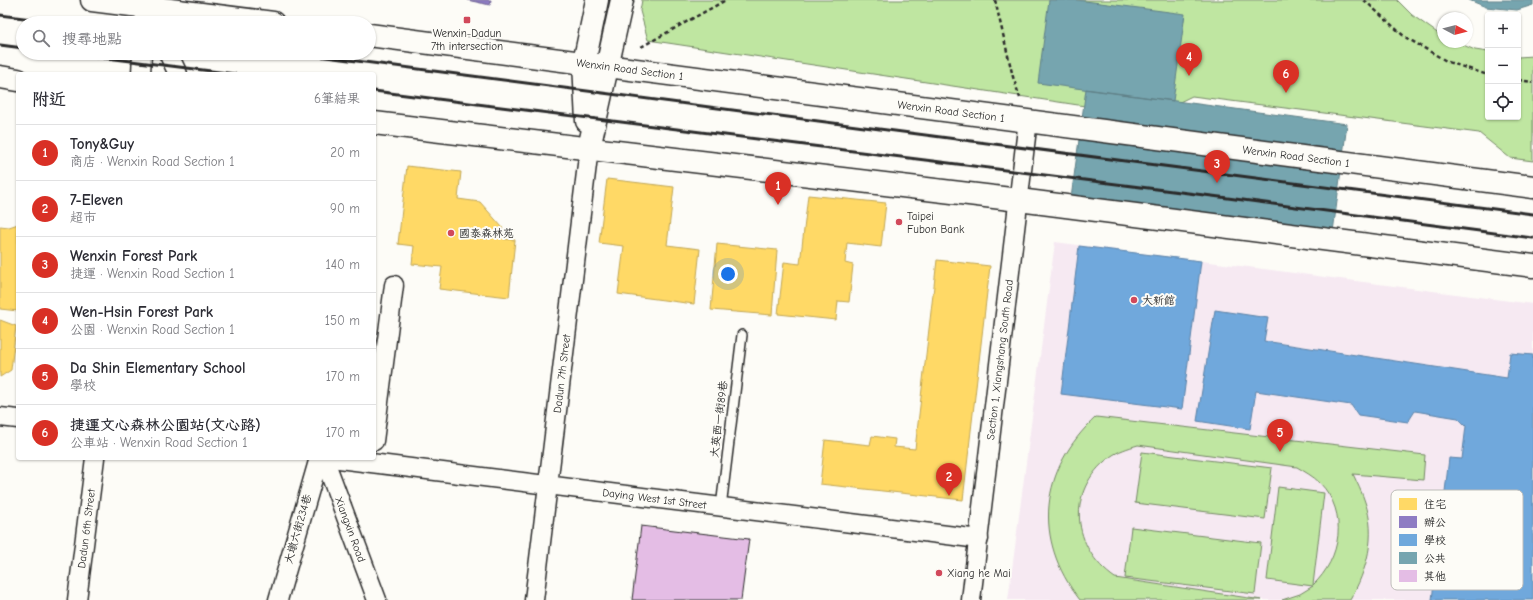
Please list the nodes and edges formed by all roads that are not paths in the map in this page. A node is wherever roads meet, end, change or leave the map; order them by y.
1 (92, 0) edge
2 (598, 0) edge
3 (622, 0) edge
4 (147, 13) edge
5 (184, 16) edge
6 (376, 37) edge
7 (142, 60) edge
8 (171, 60) edge
9 (584, 63) junction
10 (607, 66) junction
11 (141, 72) edge
12 (177, 72) edge
13 (0, 77) edge
14 (16, 80) edge
15 (1028, 120) junction
16 (376, 123) edge
17 (589, 148) junction
18 (1533, 187) edge
19 (1019, 200) junction
20 (1533, 266) edge
21 (394, 285) dead end
22 (742, 335) dead end
23 (0, 417) edge
24 (16, 419) edge
25 (376, 425) edge
26 (95, 460) edge
27 (318, 460) edge
28 (325, 460) edge
29 (372, 460) edge
30 (548, 485) junction
31 (720, 507) junction
32 (979, 539) junction
33 (77, 600) edge
34 (278, 600) edge
35 (377, 600) edge
36 (534, 600) edge
37 (971, 600) edge

1 - 4 main road
2 - 9 main road, Dadun 7th Street
3 - 10 main road, Dadun 7th Street
4 - 5 main road
6 - 9 main road, Wenxin Road Section 1
7 - 11 street
8 - 12 street
9 - 10 main road, Wenxin Road Section 1
9 - 17 main road, Dadun 7th Street
10 - 15 main road, Wenxin Road Section 1
10 - 17 main road, Dadun 7th Street
13 - 14 main road
15 - 18 main road, Wenxin Road Section 1
15 - 19 street, Section 1, Xiangshang South Road
16 - 17 main road
17 - 19 main road
17 - 30 street, Dadun 7th Street
19 - 20 main road
19 - 32 street, Section 1, Xiangshang South Road
21 - 25 street
22 - 31 lane, 大英西一街89巷
23 - 24 street
26 - 33 street, Dadun 6th Street
27 - 34 street, 大墩六街234巷
28 - 35 street, Xiangxin Road
29 - 30 street, Daying West 1st Street
30 - 31 street, Daying West 1st Street
30 - 36 street, Dadun 7th Street
31 - 32 street, Daying West 1st Street
32 - 37 street, Section 1, Xiangshang South Road

